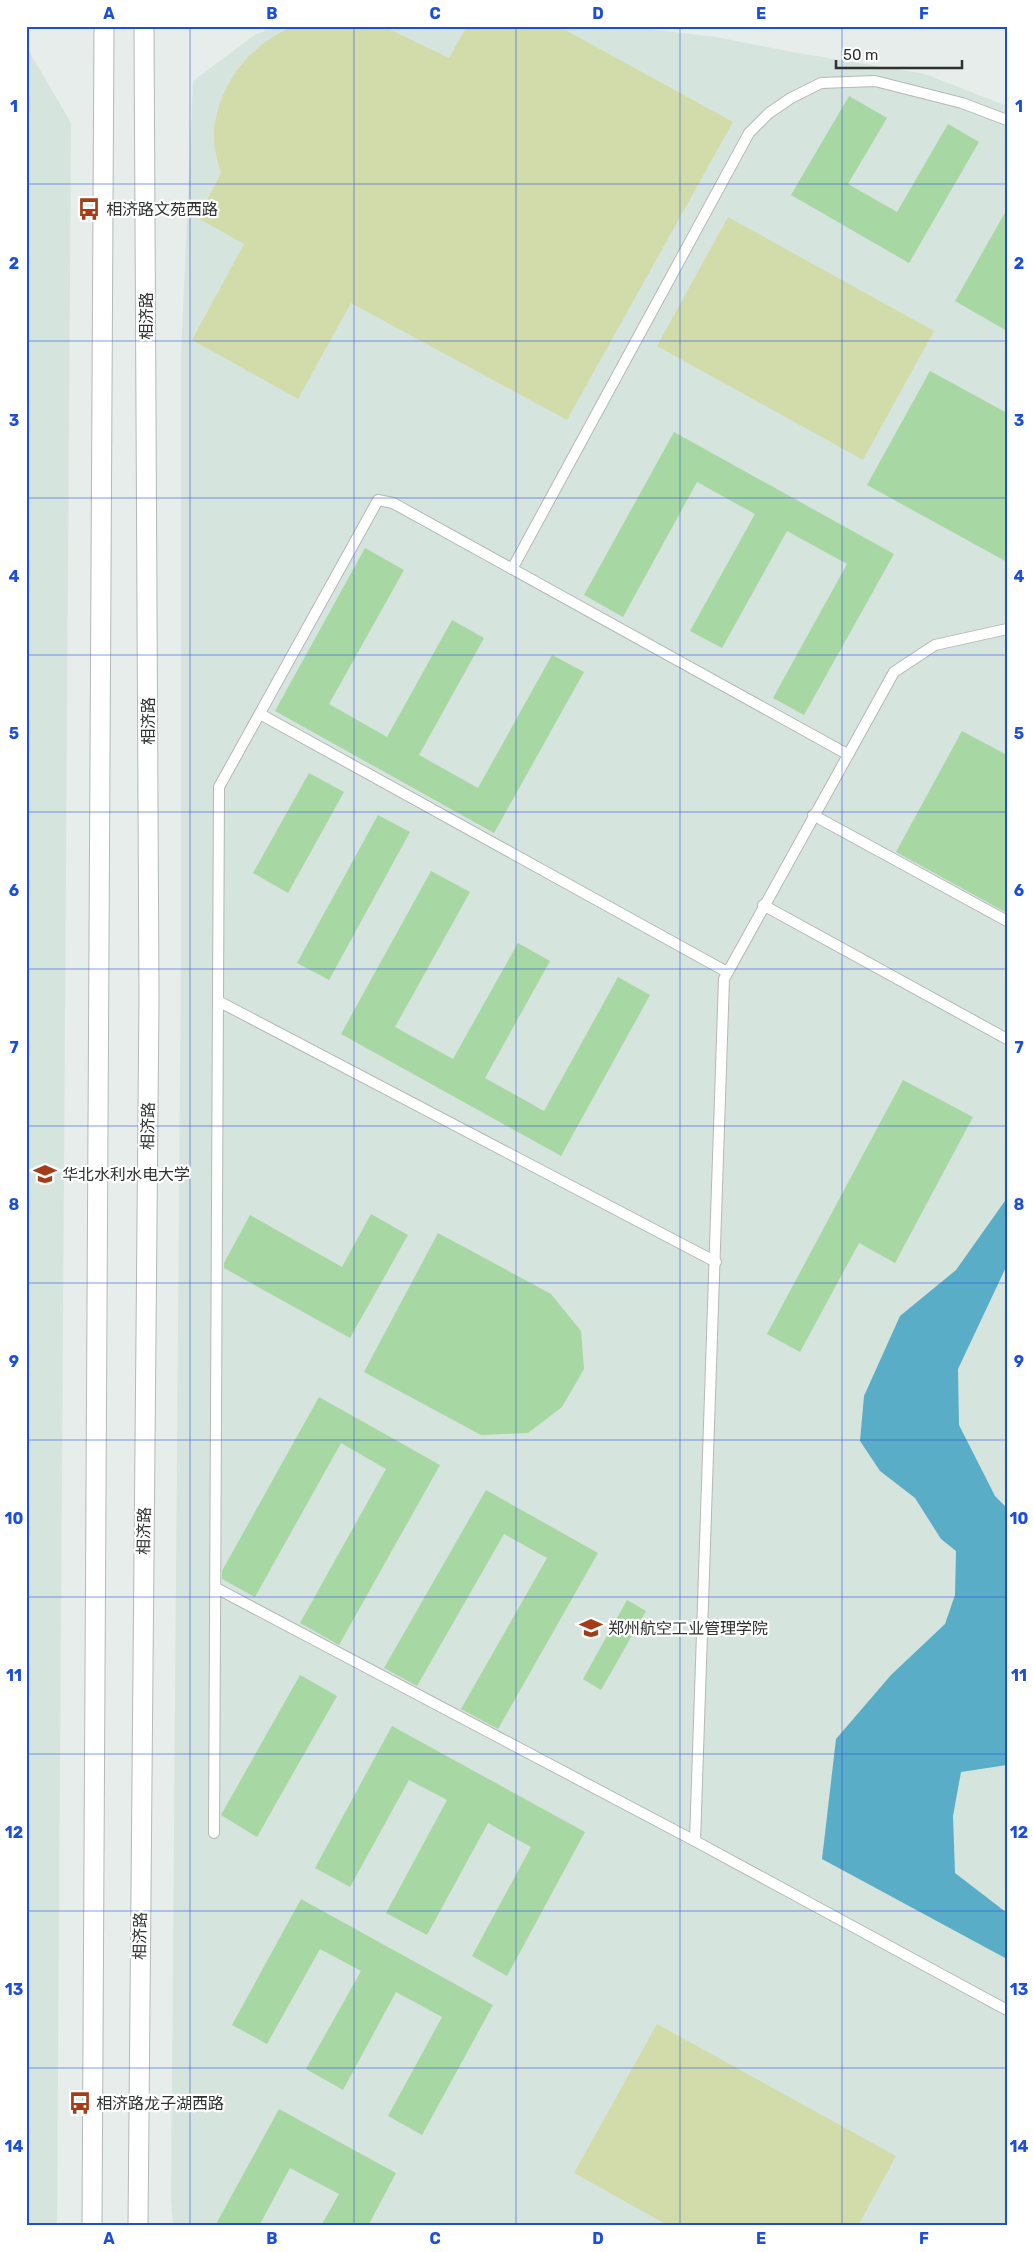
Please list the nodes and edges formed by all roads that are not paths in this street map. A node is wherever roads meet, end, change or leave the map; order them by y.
1 (104, 26) edge
2 (144, 26) edge
3 (1007, 120) edge
4 (512, 569) junction
5 (1007, 628) edge
6 (260, 714) junction
7 (847, 754) junction
8 (813, 815) junction
9 (763, 905) junction
10 (1007, 921) edge
11 (727, 972) junction
12 (218, 1001) junction
13 (1007, 1039) edge
14 (716, 1262) junction
15 (216, 1588) junction
16 (214, 1833) dead end
17 (696, 1842) junction
18 (1007, 2010) edge
19 (92, 2226) edge
20 (138, 2226) edge

1 - 19 street
2 - 20 street, 相济路
3 - 4 lane
4 - 6 lane
4 - 7 lane
5 - 7 lane
6 - 11 lane
6 - 12 lane
7 - 8 lane
8 - 9 lane
8 - 10 lane
9 - 11 lane
9 - 13 lane
11 - 14 lane
12 - 14 lane
12 - 15 lane
14 - 17 lane
15 - 16 lane
15 - 17 lane
17 - 18 lane

